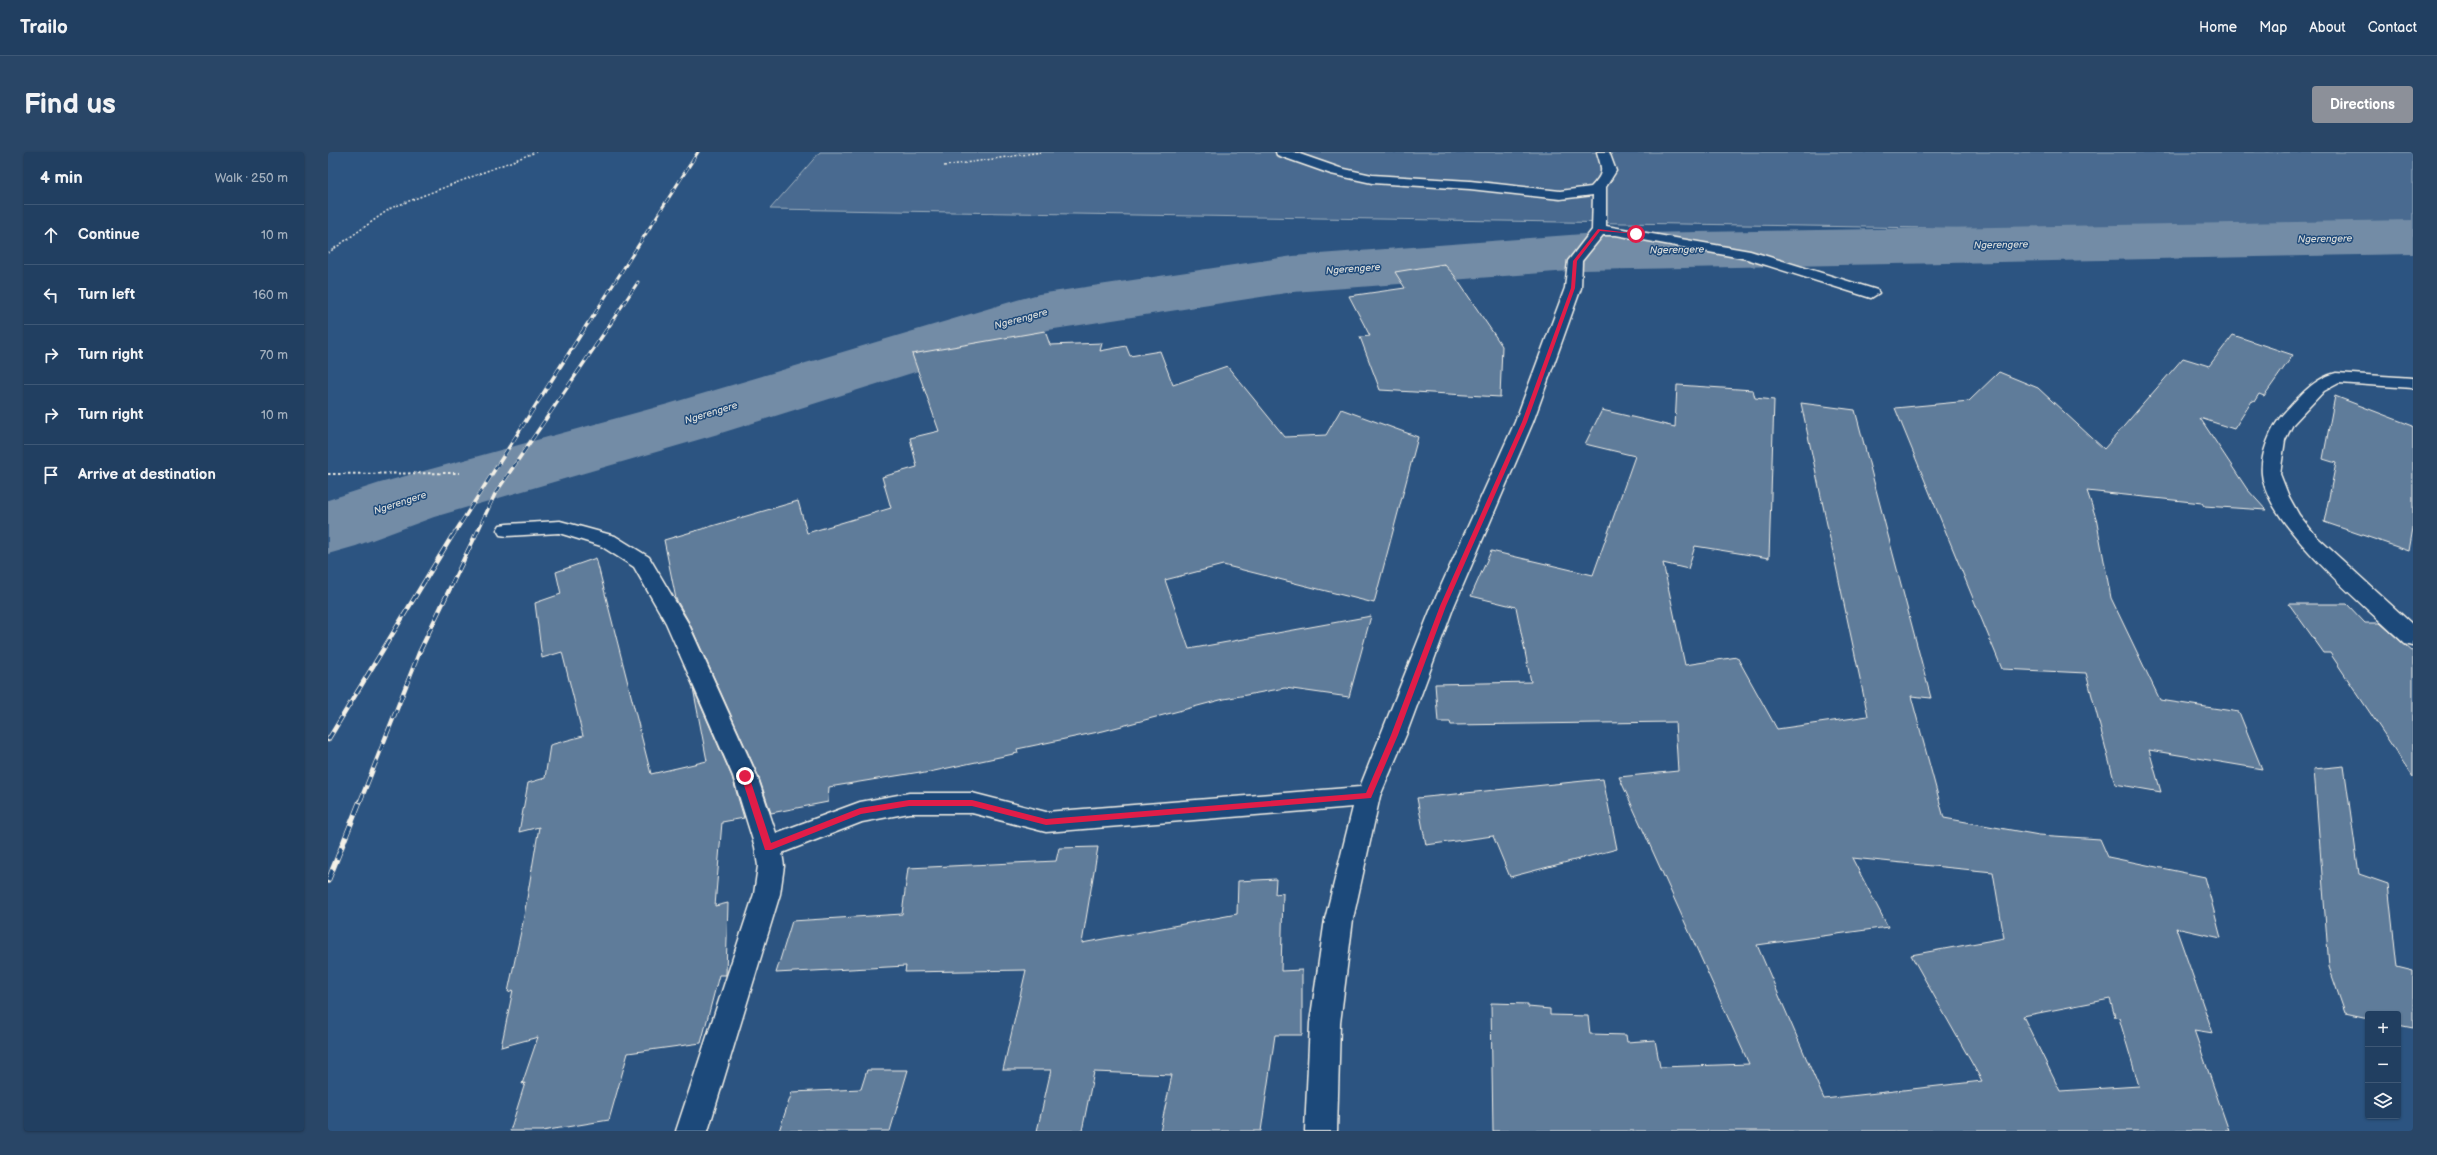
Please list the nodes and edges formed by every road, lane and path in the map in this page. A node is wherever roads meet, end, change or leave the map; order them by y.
1 (536, 152) edge
2 (1042, 152) edge
3 (1282, 152) edge
4 (1603, 152) edge
5 (944, 166) dead end
6 (1600, 188) junction
7 (1599, 230) junction
8 (328, 253) edge
9 (1871, 293) dead end
10 (2413, 383) edge
11 (459, 473) dead end
12 (328, 474) edge
13 (507, 530) dead end
14 (2413, 638) edge
15 (1368, 796) junction
16 (768, 847) junction
17 (692, 1131) edge
18 (1321, 1131) edge

1 - 8 path
2 - 5 path
3 - 6 street
4 - 6 street
6 - 7 street
7 - 9 street
7 - 15 street
10 - 14 street
11 - 12 path
13 - 16 street
15 - 16 street
15 - 18 street
16 - 17 street

